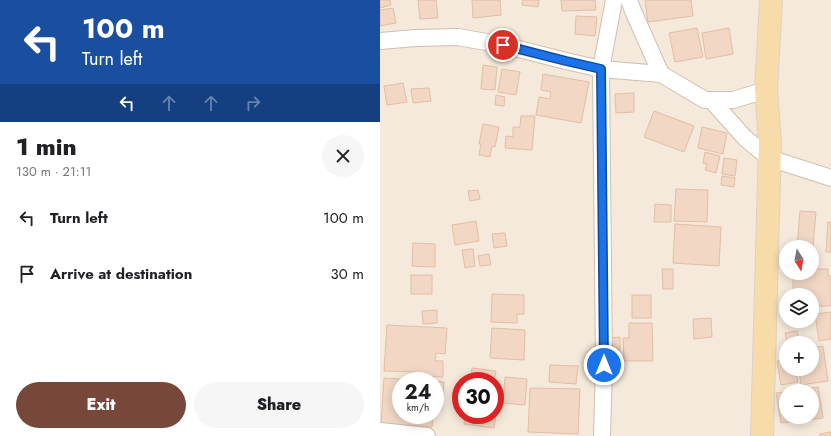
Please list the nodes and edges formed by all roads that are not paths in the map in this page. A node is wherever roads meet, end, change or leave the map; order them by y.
1 (614, 0) edge
2 (629, 0) edge
3 (771, 0) edge
4 (380, 41) edge
5 (601, 69) junction
6 (661, 74) junction
7 (766, 90) junction
8 (711, 100) junction
9 (769, 158) junction
10 (831, 178) edge
11 (380, 432) edge
12 (426, 436) edge
13 (602, 436) edge
14 (762, 436) edge

1 - 5 street
2 - 6 street
3 - 7 main road
4 - 5 street
5 - 6 street
5 - 13 street
6 - 8 street
7 - 8 street
7 - 9 main road
8 - 9 street
9 - 10 street
9 - 14 main road
11 - 12 street

